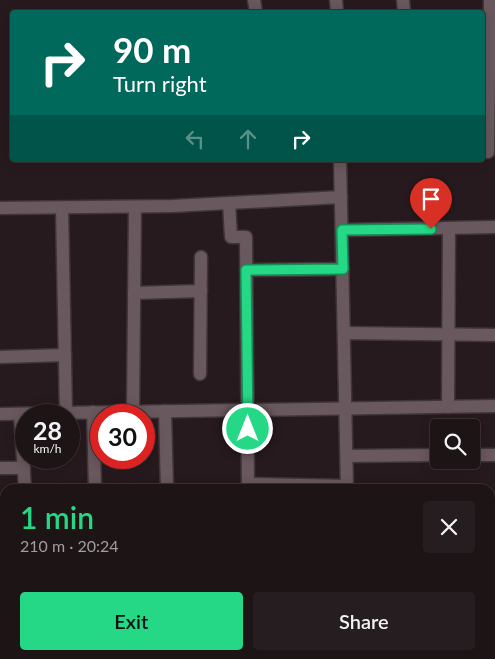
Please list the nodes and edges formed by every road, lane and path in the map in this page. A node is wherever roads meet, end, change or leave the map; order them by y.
1 (490, 0) edge
2 (493, 16) edge
3 (489, 98) edge
4 (488, 152) edge
5 (340, 162) edge
6 (341, 197) junction
7 (229, 203) junction
8 (135, 207) junction
9 (0, 208) edge
10 (62, 208) junction
11 (495, 227) edge
12 (448, 228) junction
13 (342, 230) junction
14 (201, 257) dead end
15 (343, 269) junction
16 (246, 270) junction
17 (200, 291) junction
18 (134, 293) junction
19 (344, 333) junction
20 (448, 334) junction
21 (495, 335) edge
22 (65, 355) junction
23 (0, 357) edge
24 (200, 374) dead end
25 (66, 404) edge
26 (133, 404) edge
27 (495, 406) edge
28 (448, 407) junction
29 (346, 408) junction
30 (248, 410) junction
31 (155, 411) edge
32 (165, 411) junction
33 (0, 414) edge
34 (15, 414) edge
35 (430, 455) edge
36 (480, 455) edge
37 (495, 455) edge
38 (347, 456) junction
39 (0, 468) edge
40 (15, 468) edge
41 (24, 469) edge
42 (94, 469) edge
43 (26, 484) edge
44 (95, 484) edge
45 (167, 484) edge
46 (248, 484) edge
47 (347, 484) edge

1 - 2 street
2 - 3 street
3 - 4 street
5 - 6 street
6 - 7 street
6 - 13 street
7 - 8 street
7 - 16 street
8 - 10 street
8 - 18 street
9 - 10 street
10 - 22 street
11 - 12 street
12 - 13 street
12 - 20 street
13 - 15 street
14 - 17 street
15 - 16 street
15 - 19 street
16 - 30 street
17 - 18 street
17 - 24 street
18 - 26 street
19 - 20 street
19 - 29 street
20 - 21 street
20 - 28 street
22 - 23 street
22 - 25 street
27 - 28 street
28 - 29 street
29 - 30 street
29 - 38 street
30 - 32 street
30 - 46 street
31 - 32 street
32 - 45 street
33 - 34 street
35 - 38 street
36 - 37 street
38 - 47 street
39 - 40 street
41 - 43 street
42 - 44 street

